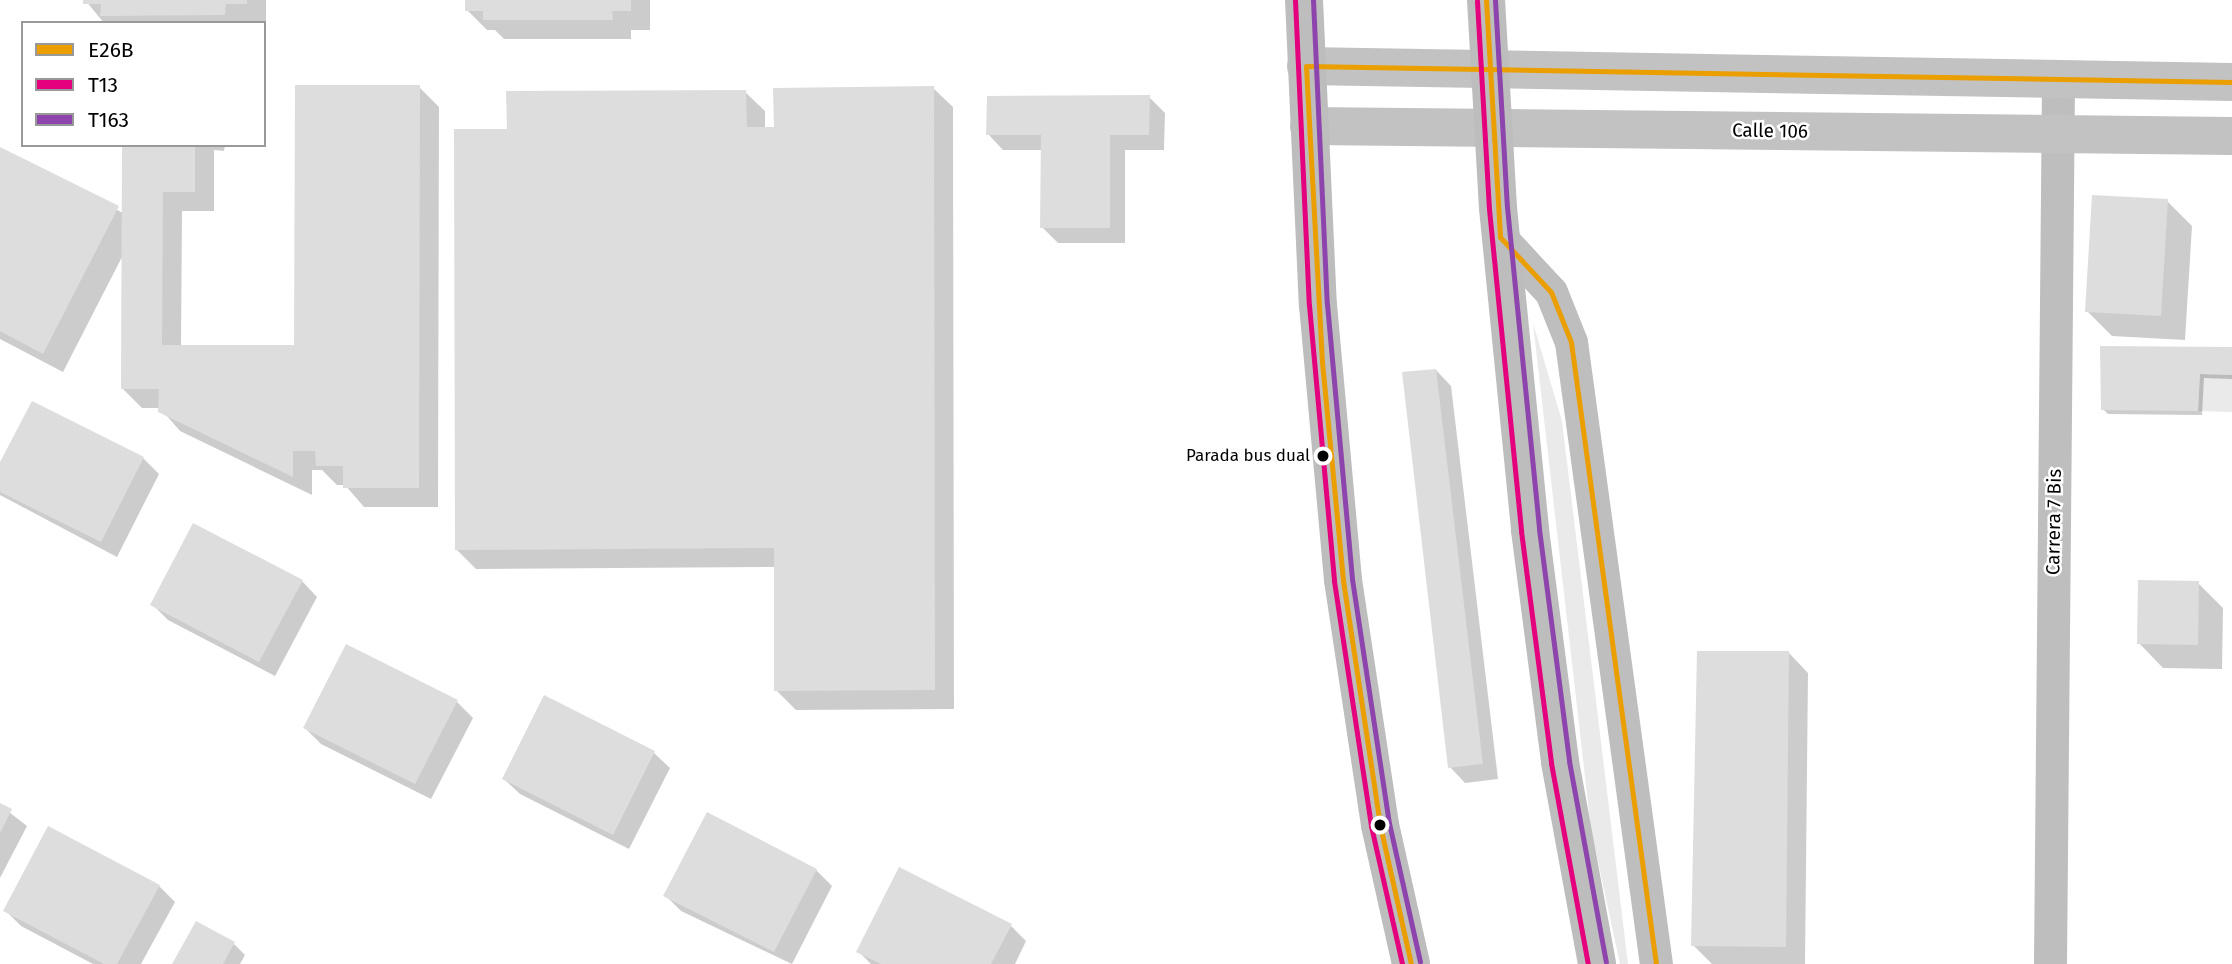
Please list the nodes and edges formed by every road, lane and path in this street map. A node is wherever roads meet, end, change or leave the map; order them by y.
1 (1304, 0) edge
2 (1486, 0) edge
3 (1306, 66) junction
4 (1489, 71) junction
5 (2058, 80) junction
6 (2232, 82) edge
7 (1309, 126) junction
8 (1492, 128) junction
9 (2058, 134) junction
10 (2232, 136) edge
11 (1500, 237) junction
12 (1411, 964) edge
13 (1597, 964) edge
14 (1656, 964) edge
15 (2050, 964) edge

1 - 3 main road
2 - 4 main road
3 - 4 main road
3 - 7 main road
4 - 5 main road
4 - 8 main road
5 - 6 main road
5 - 9 street, Carrera 7 Bis
7 - 8 main road, Calle 106
7 - 12 main road
8 - 9 main road, Calle 106
8 - 11 main road
9 - 10 main road, Calle 106
9 - 15 street, Carrera 7 Bis
11 - 13 main road
11 - 14 street

